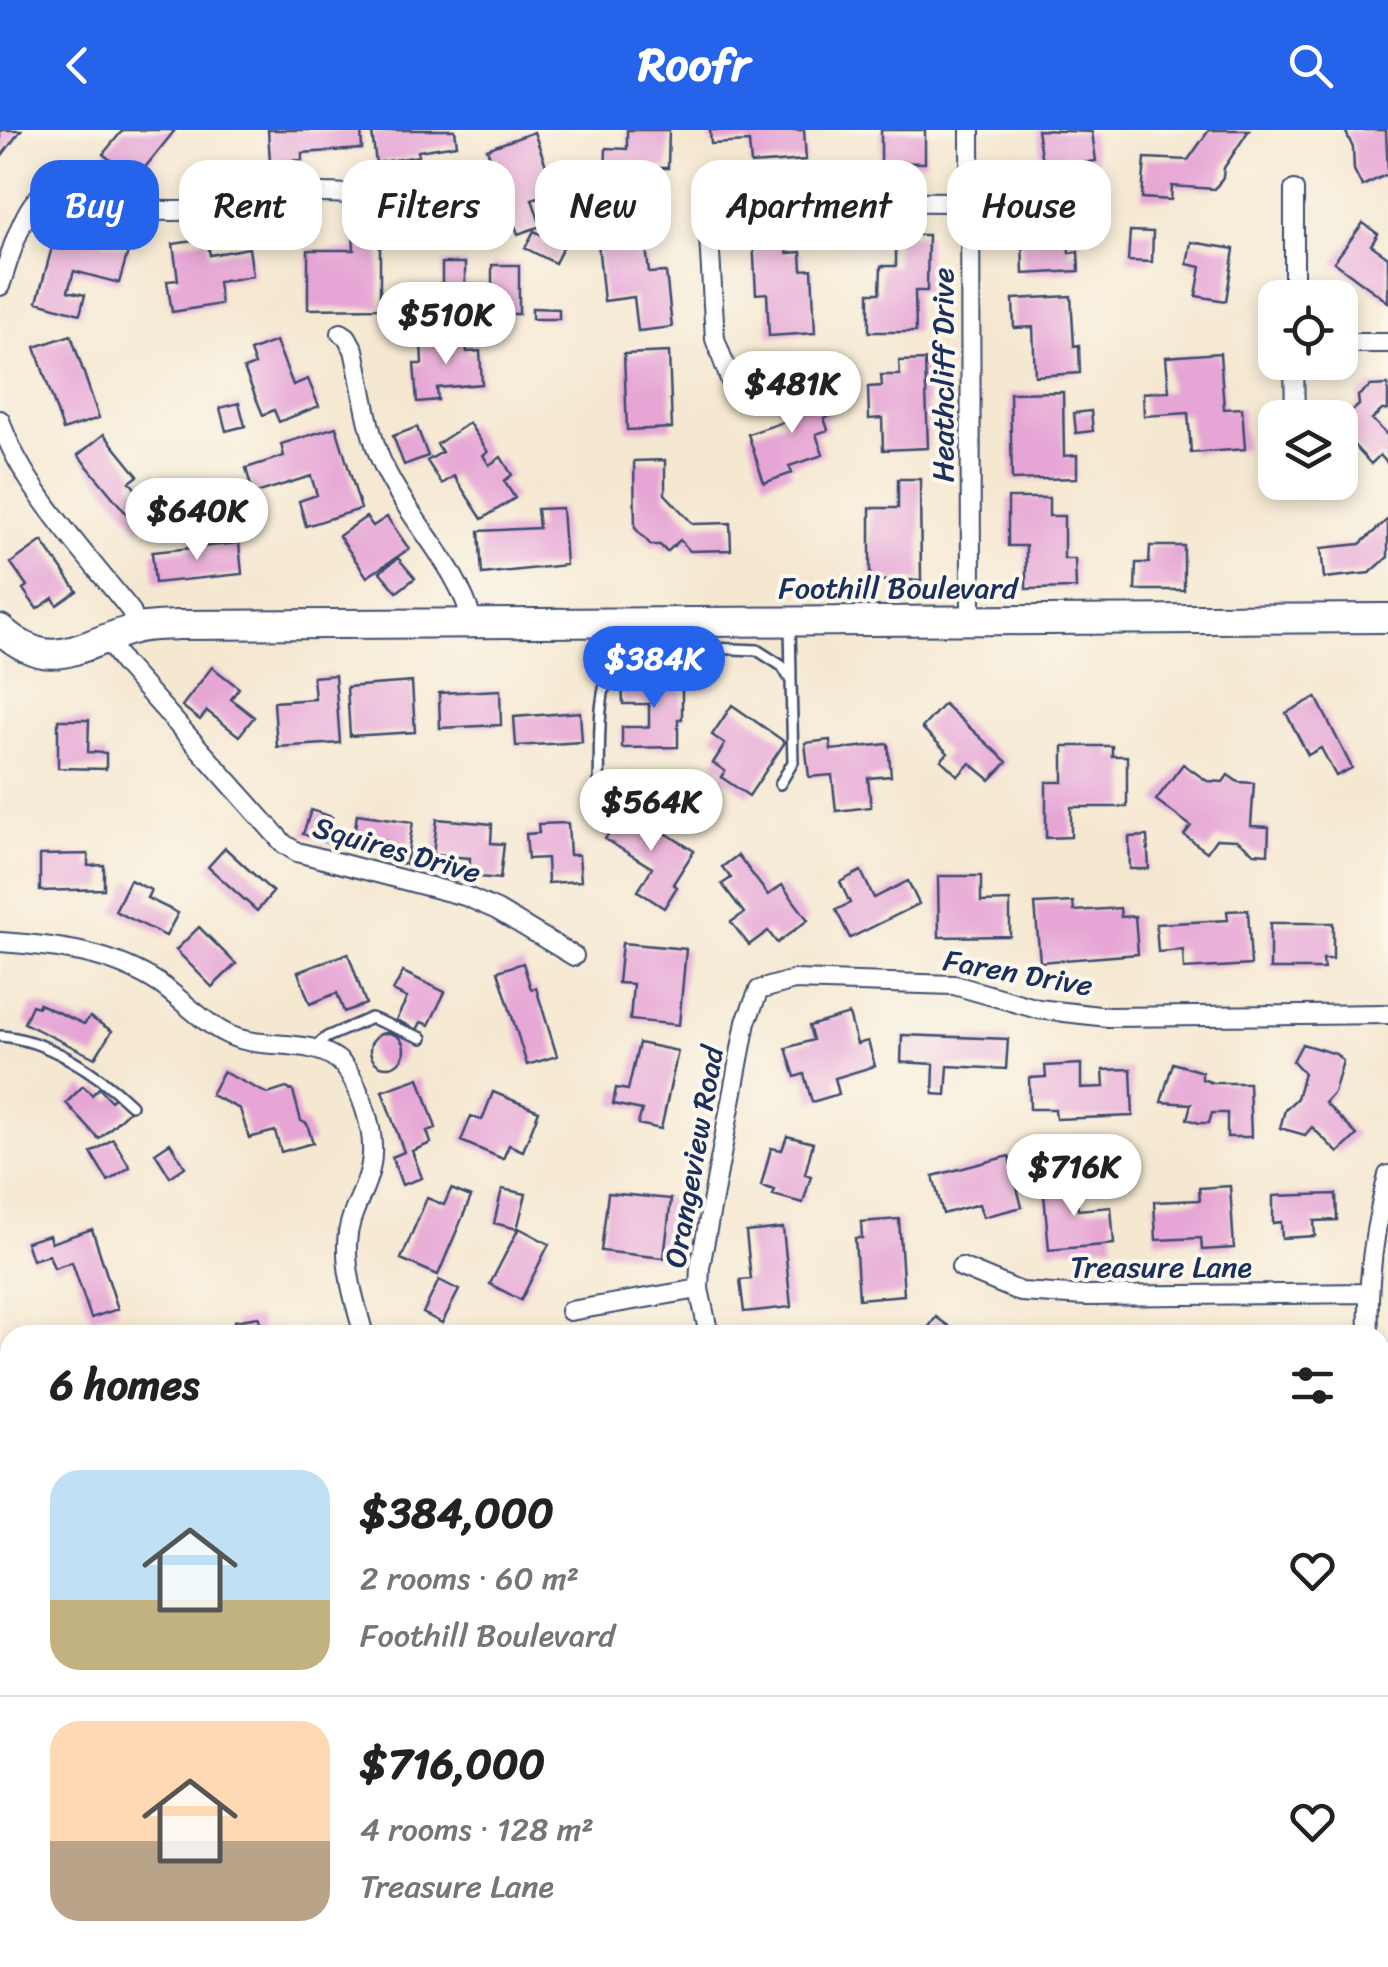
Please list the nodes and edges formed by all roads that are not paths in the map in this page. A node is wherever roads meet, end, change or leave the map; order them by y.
1 (970, 130) edge
2 (970, 160) edge
3 (1294, 190) dead end
4 (342, 195) edge
5 (947, 202) edge
6 (970, 250) edge
7 (1294, 280) edge
8 (0, 286) edge
9 (340, 333) dead end
10 (1358, 343) edge
11 (1388, 343) edge
12 (731, 382) dead end
13 (0, 420) edge
14 (1388, 618) edge
15 (972, 619) junction
16 (790, 621) junction
17 (473, 623) junction
18 (136, 628) junction
19 (0, 630) edge
20 (619, 633) junction
21 (106, 638) junction
22 (791, 681) junction
23 (780, 784) dead end
24 (603, 802) dead end
25 (0, 942) edge
26 (574, 956) dead end
27 (760, 990) joint
28 (1388, 1014) edge
29 (0, 1036) edge
30 (422, 1038) dead end
31 (310, 1050) junction
32 (131, 1105) dead end
33 (1388, 1175) edge
34 (960, 1266) dead end
35 (699, 1289) junction
36 (1368, 1293) junction
37 (570, 1311) dead end
38 (361, 1325) edge
39 (708, 1325) edge
40 (1369, 1325) edge

1 - 2 street, Heathcliff Drive
3 - 7 street
4 - 8 street
5 - 12 street
6 - 15 street, Heathcliff Drive
9 - 17 street
10 - 11 street
13 - 18 street
14 - 15 street, Foothill Boulevard
15 - 16 street, Foothill Boulevard
16 - 20 street, Foothill Boulevard
16 - 22 lane
17 - 18 street, Foothill Boulevard
17 - 20 street, Foothill Boulevard
18 - 21 street, Foothill Boulevard
19 - 21 street, Foothill Boulevard
20 - 22 lane
20 - 24 lane
21 - 26 street, Squires Drive
22 - 23 lane
25 - 31 street
27 - 28 street, Faren Drive
27 - 35 street, Orangeview Road
29 - 32 lane
30 - 31 lane
31 - 38 street
33 - 36 street
34 - 36 street, Treasure Lane
35 - 37 street
35 - 39 street, Orangeview Road
36 - 40 street

